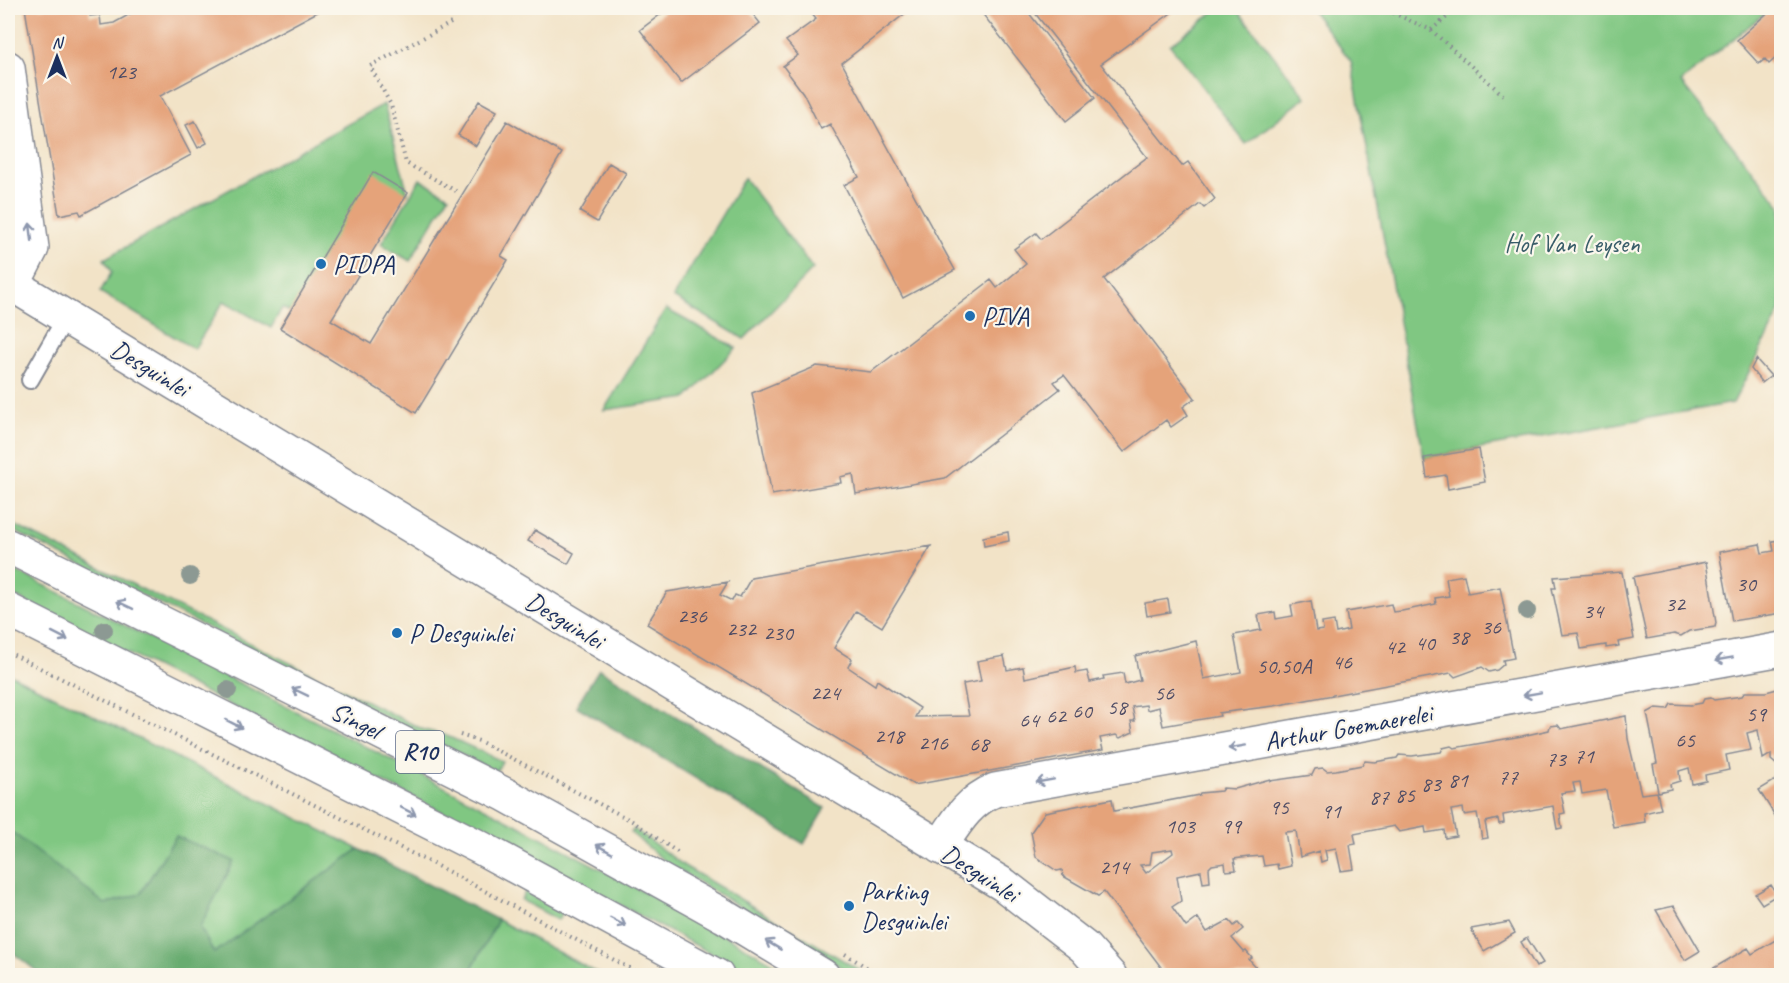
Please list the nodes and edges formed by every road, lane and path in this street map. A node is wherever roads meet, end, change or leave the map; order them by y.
1 (1382, 8) edge
2 (1458, 8) edge
3 (451, 23) dead end
4 (1431, 30) junction
5 (8, 68) edge
6 (1503, 95) dead end
7 (456, 191) dead end
8 (10, 284) edge
9 (66, 317) junction
10 (30, 380) dead end
11 (8, 546) edge
12 (8, 610) edge
13 (1782, 649) edge
14 (8, 652) edge
15 (940, 847) junction
16 (644, 975) edge
17 (717, 975) edge
18 (823, 975) edge
19 (1110, 975) edge

1 - 4 path
2 - 4 path
3 - 7 path
4 - 6 path
8 -> 5 street
8 - 9 street, Desguinlei
9 - 10 lane
9 - 15 street, Desguinlei
18 -> 11 street, Singel / R10
12 -> 17 street, R10
13 -> 15 street, Arthur Goemaerelei
14 - 16 path
15 - 19 street, Desguinlei

